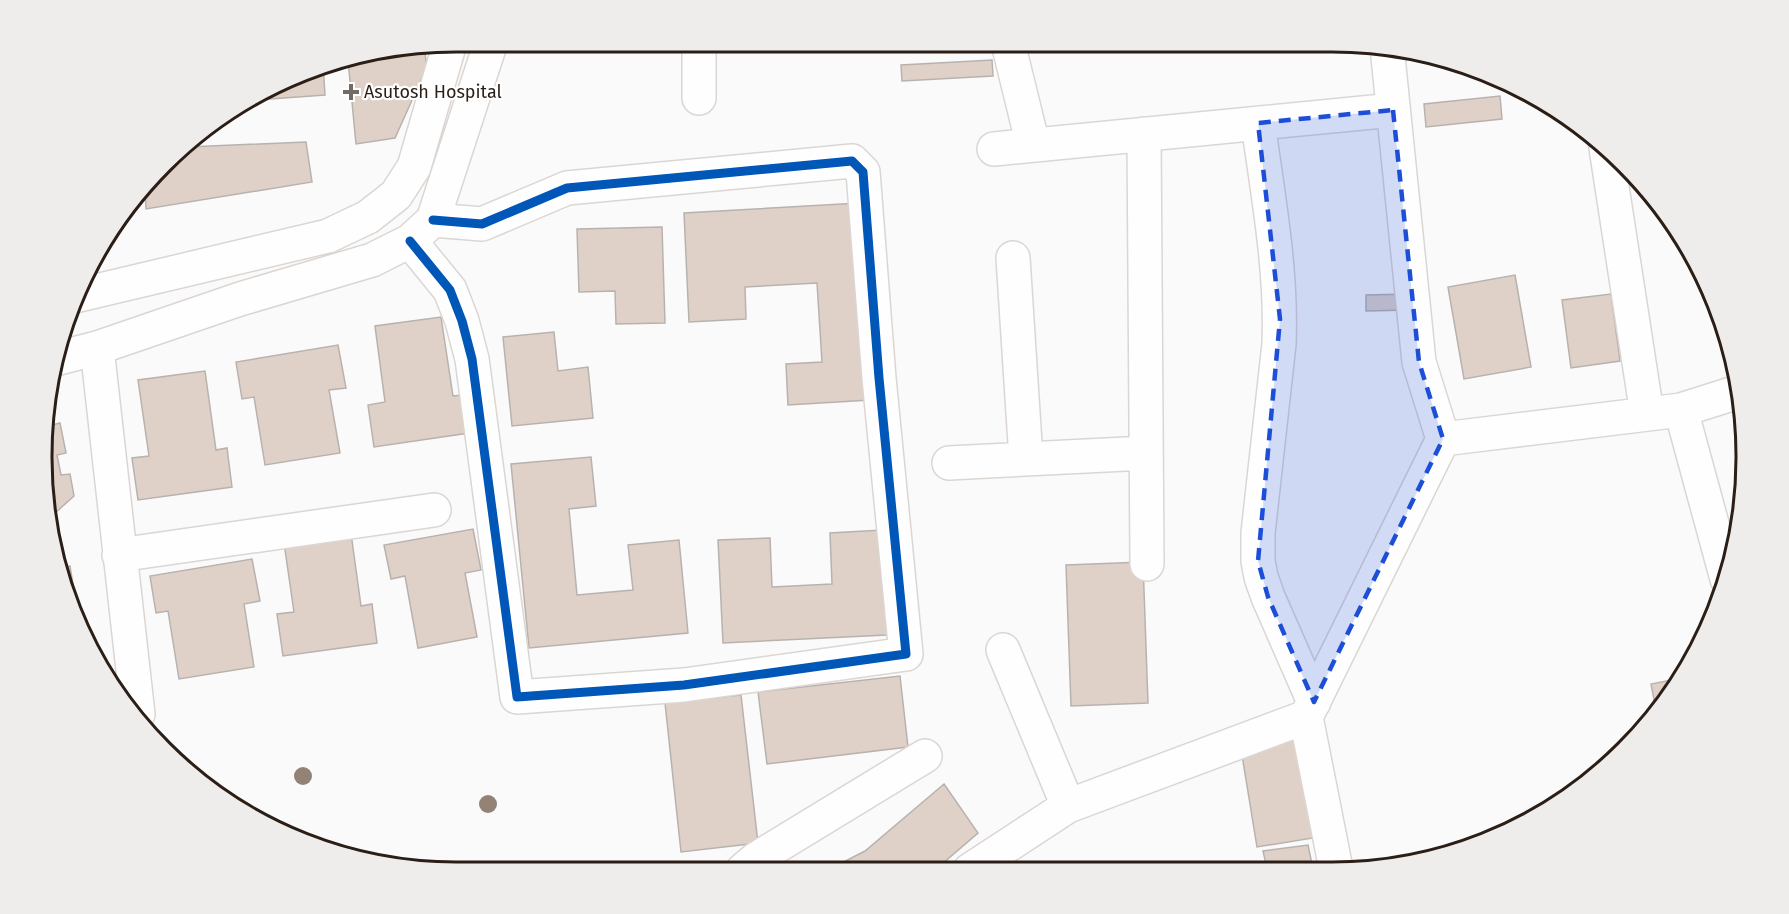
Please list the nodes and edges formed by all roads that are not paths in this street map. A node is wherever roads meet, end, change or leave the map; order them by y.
1 (447, 52) edge
2 (487, 52) edge
3 (699, 52) edge
4 (1010, 52) edge
5 (1388, 56) edge
6 (699, 98) dead end
7 (1393, 110) junction
8 (1258, 123) junction
9 (1144, 134) junction
10 (1033, 145) junction
11 (994, 149) dead end
12 (1608, 162) edge
13 (422, 231) junction
14 (1013, 258) dead end
15 (87, 293) edge
16 (97, 348) junction
17 (65, 356) edge
18 (1731, 394) edge
19 (1681, 410) junction
20 (1647, 414) junction
21 (1443, 439) junction
22 (1146, 453) junction
23 (1026, 459) junction
24 (949, 463) dead end
25 (434, 510) dead end
26 (119, 555) junction
27 (1723, 563) edge
28 (1147, 564) dead end
29 (1003, 650) dead end
30 (123, 681) edge
31 (1310, 709) junction
32 (925, 756) dead end
33 (1068, 806) junction
34 (752, 862) edge
35 (982, 862) edge
36 (1335, 862) edge

1 - 15 street
2 - 13 street
3 - 6 street
4 - 10 street
5 - 7 street
7 - 8 street
7 - 21 street
8 - 9 street
8 - 31 street
9 - 10 street
9 - 22 street
10 - 11 street
12 - 20 street
13 - 13 street
13 - 16 street
14 - 23 street
16 - 17 street
16 - 26 street
18 - 19 street
19 - 20 street
19 - 27 street
20 - 21 street
21 - 31 street
22 - 23 street
22 - 28 street
23 - 24 street
25 - 26 street
26 - 30 street
29 - 33 street
31 - 33 street
31 - 36 street
32 - 34 street
33 - 35 street

